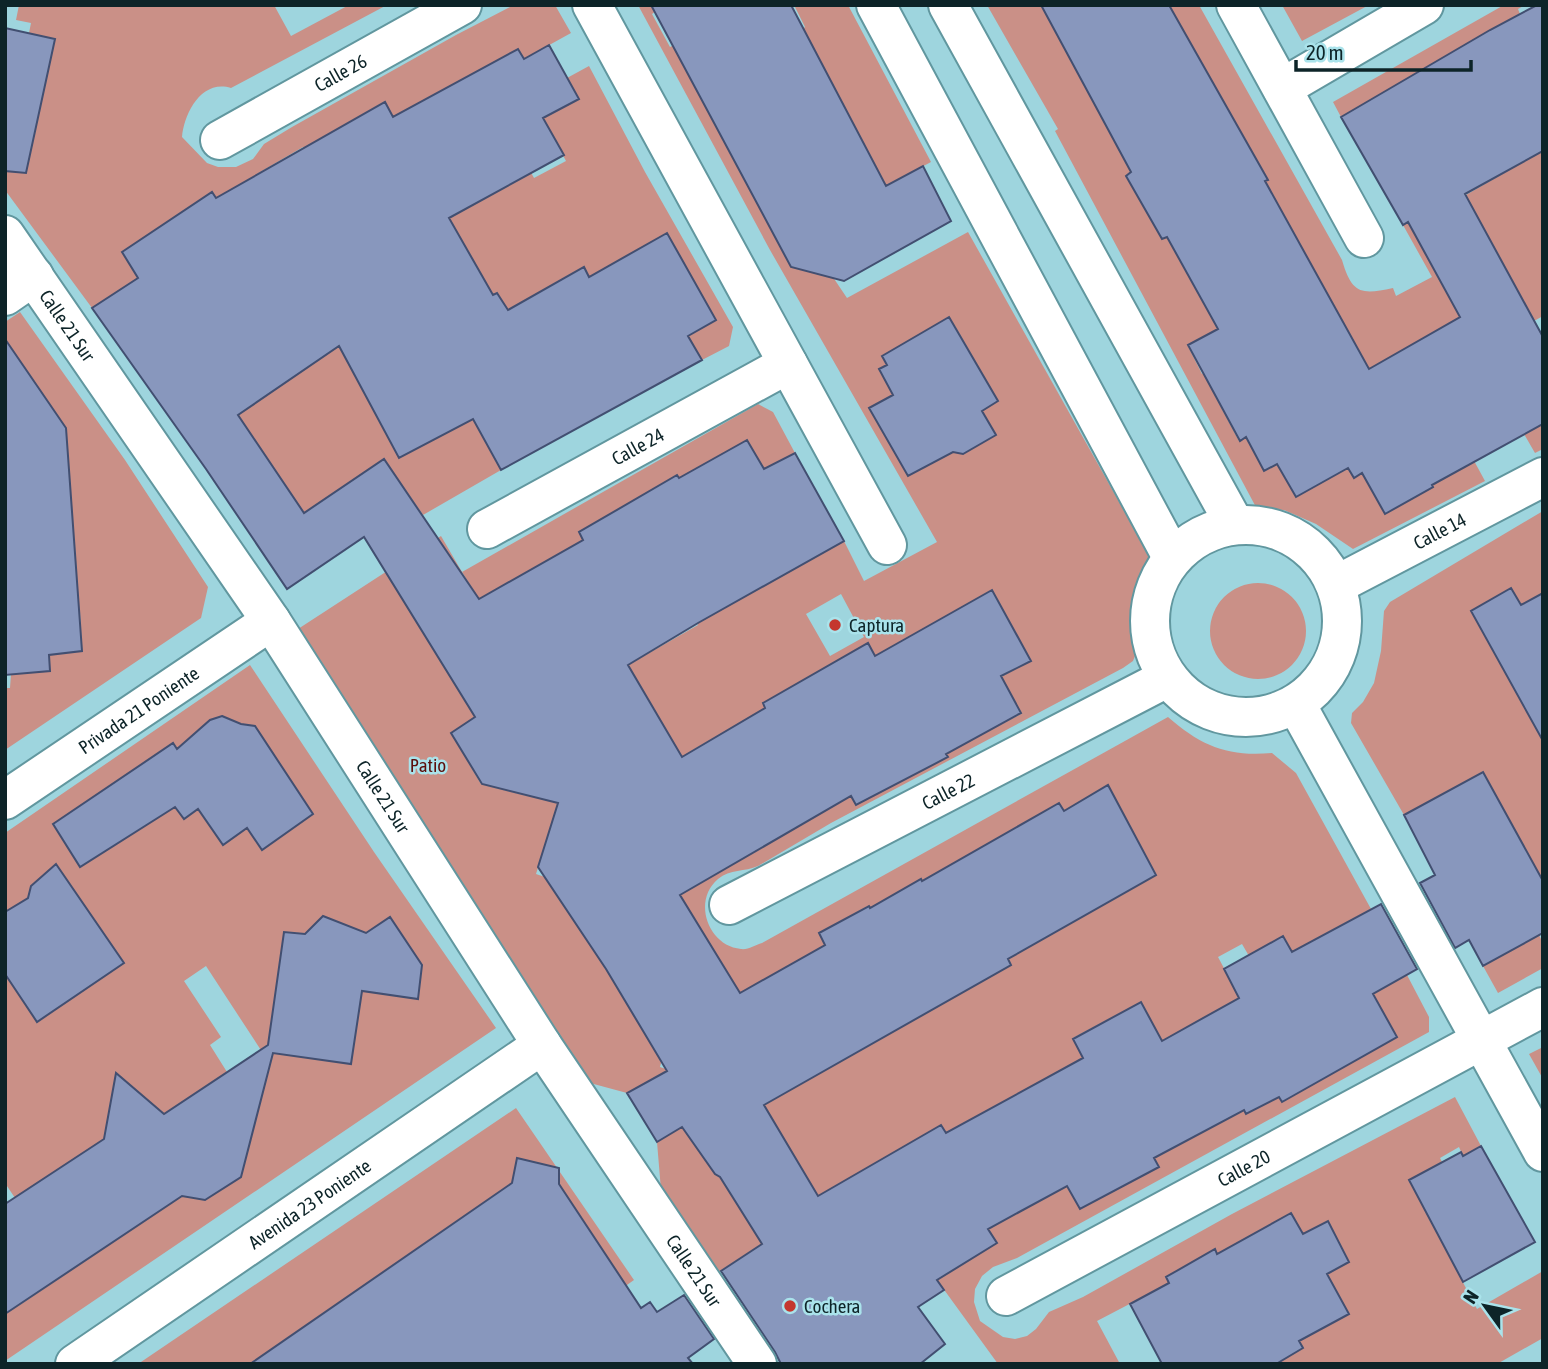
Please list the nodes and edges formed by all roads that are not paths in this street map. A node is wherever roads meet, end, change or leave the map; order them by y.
1 (462, 5) edge
2 (592, 5) edge
3 (876, 5) edge
4 (948, 5) edge
5 (1236, 5) edge
6 (1424, 5) edge
7 (1282, 88) junction
8 (220, 140) dead end
9 (5, 235) edge
10 (1364, 238) dead end
11 (20, 286) edge
12 (788, 364) junction
13 (1543, 477) edge
14 (1235, 525) junction
15 (487, 528) dead end
16 (887, 545) dead end
17 (1172, 557) junction
18 (1336, 585) junction
19 (271, 621) junction
20 (1167, 678) junction
21 (1296, 704) junction
22 (5, 800) edge
23 (729, 905) dead end
24 (1543, 1007) edge
25 (1481, 1040) junction
26 (542, 1045) junction
27 (1543, 1152) edge
28 (1006, 1296) dead end
29 (75, 1364) edge
30 (757, 1364) edge

1 - 8 street, Calle 26
2 - 12 street
3 - 17 street
4 - 14 street
5 - 7 street
6 - 7 street
7 - 10 street
9 - 11 street, Calle 21 Sur
11 - 19 street, Calle 21 Sur
12 - 15 street, Calle 24
12 - 16 street
13 - 18 street, Calle 14
14 - 17 street
14 - 18 street
17 - 20 street
18 - 21 street
19 - 22 street, Privada 21 Poniente
19 - 26 street, Calle 21 Sur
20 - 21 street
20 - 23 street, Calle 22
21 - 25 street
24 - 25 street, Calle 20
25 - 27 street
25 - 28 street, Calle 20
26 - 29 street, Avenida 23 Poniente
26 - 30 street, Calle 21 Sur

